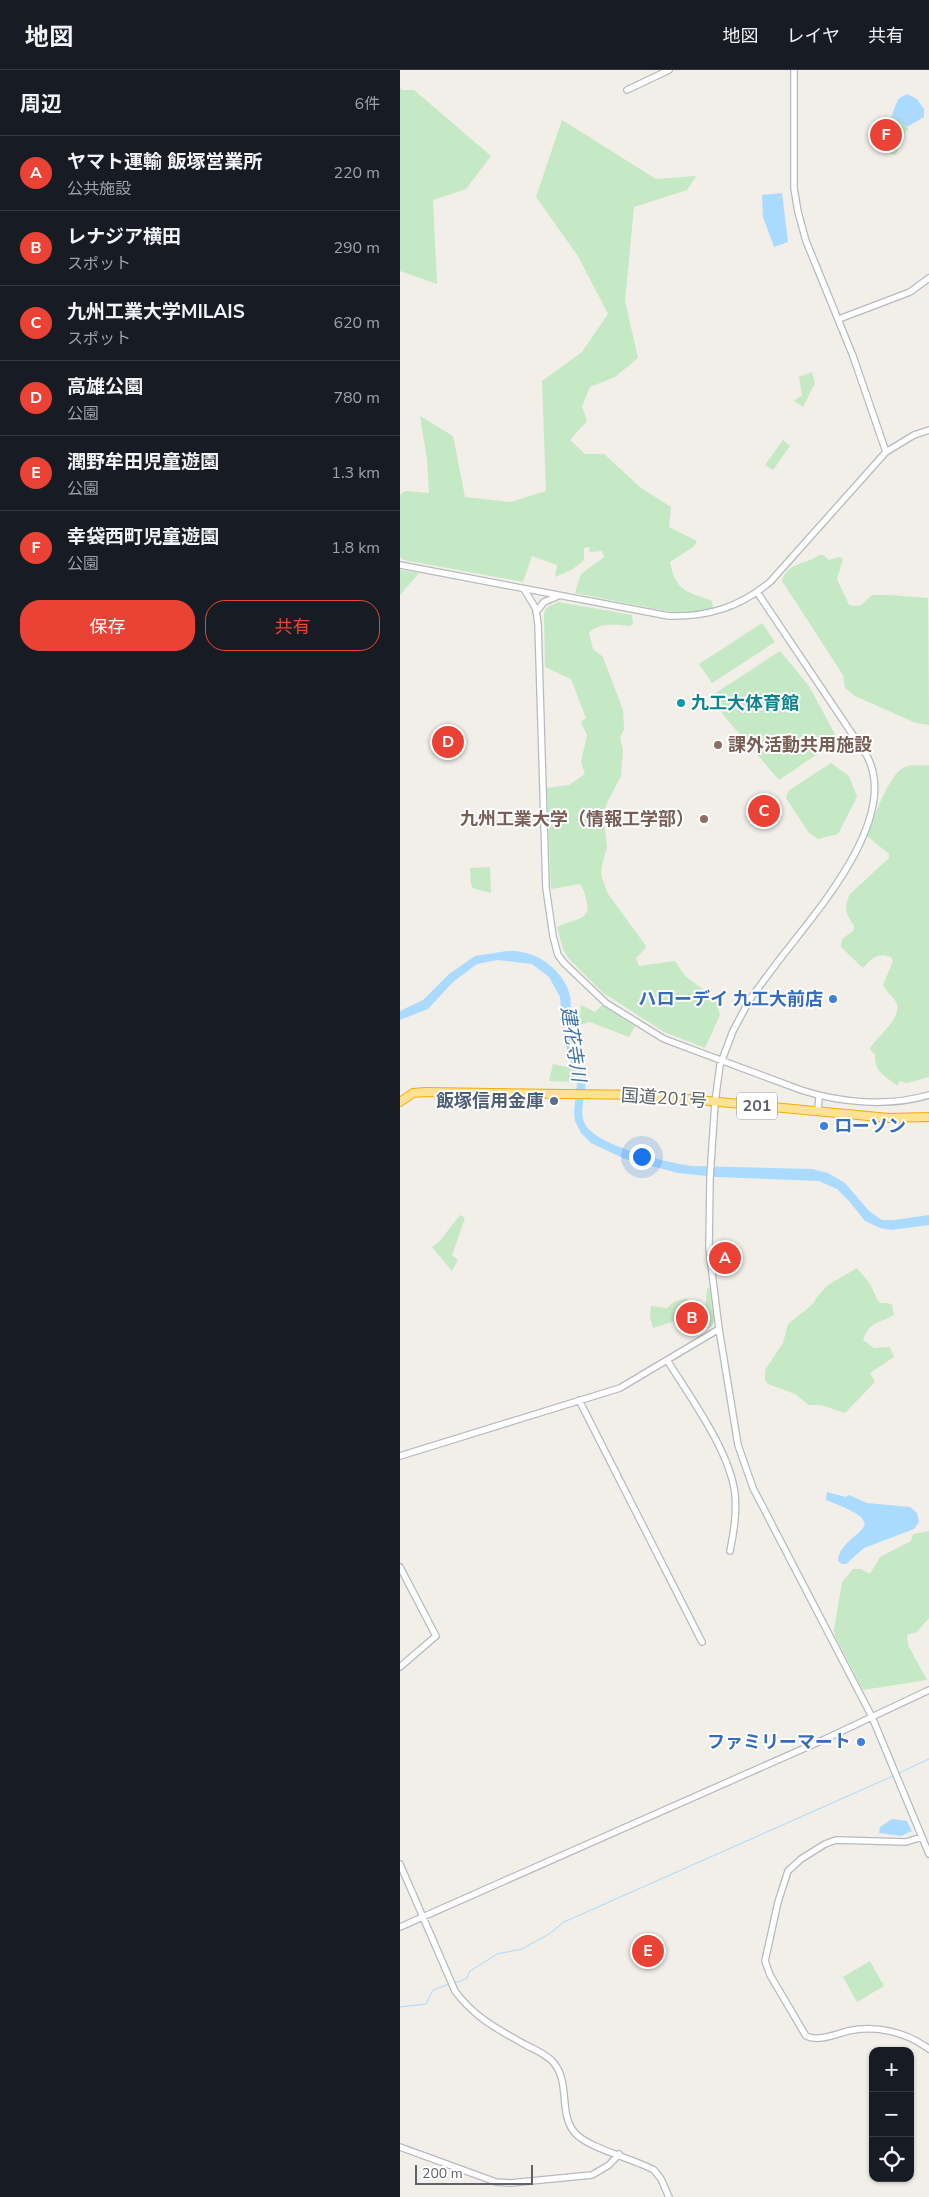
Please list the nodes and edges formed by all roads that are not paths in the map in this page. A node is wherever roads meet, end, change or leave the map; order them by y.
1 (669, 70) edge
2 (794, 70) edge
3 (627, 90) dead end
4 (929, 278) edge
5 (839, 319) junction
6 (929, 430) edge
7 (886, 452) junction
8 (400, 565) edge
9 (524, 589) junction
10 (758, 592) junction
11 (560, 595) junction
12 (536, 612) junction
13 (722, 1060) junction
14 (929, 1095) edge
15 (819, 1096) junction
16 (400, 1102) edge
17 (715, 1102) junction
18 (818, 1111) junction
19 (929, 1117) edge
20 (719, 1329) junction
21 (667, 1360) junction
22 (579, 1400) junction
23 (400, 1456) edge
24 (730, 1551) dead end
25 (400, 1567) edge
26 (702, 1642) dead end
27 (400, 1666) edge
28 (929, 1690) edge
29 (872, 1717) junction
30 (922, 1837) junction
31 (929, 1854) edge
32 (400, 1864) edge
33 (423, 1916) junction
34 (400, 1926) edge
35 (929, 2049) edge
36 (400, 2147) edge
37 (619, 2154) junction
38 (669, 2197) edge

1 - 3 street
2 - 5 street
4 - 5 street
5 - 7 street
6 - 7 street
7 - 10 street
8 - 9 street
9 - 11 street
9 - 12 street
10 - 11 street
10 - 13 street
11 - 12 street
12 - 13 street
13 - 15 street
13 - 17 street
14 - 15 street
15 - 18 street
16 - 17 highway, 国道201号 / 201
17 - 18 highway, 国道201号 / 201
17 - 20 street
18 - 19 highway, 国道201号 / 201
20 - 21 street
20 - 29 street
21 - 22 street
21 - 24 street
22 - 23 street
22 - 26 street
25 - 27 street
28 - 29 street
29 - 30 street
29 - 33 street
30 - 31 street
30 - 35 street
32 - 33 street
33 - 34 street
33 - 37 street
36 - 37 street
37 - 38 street

